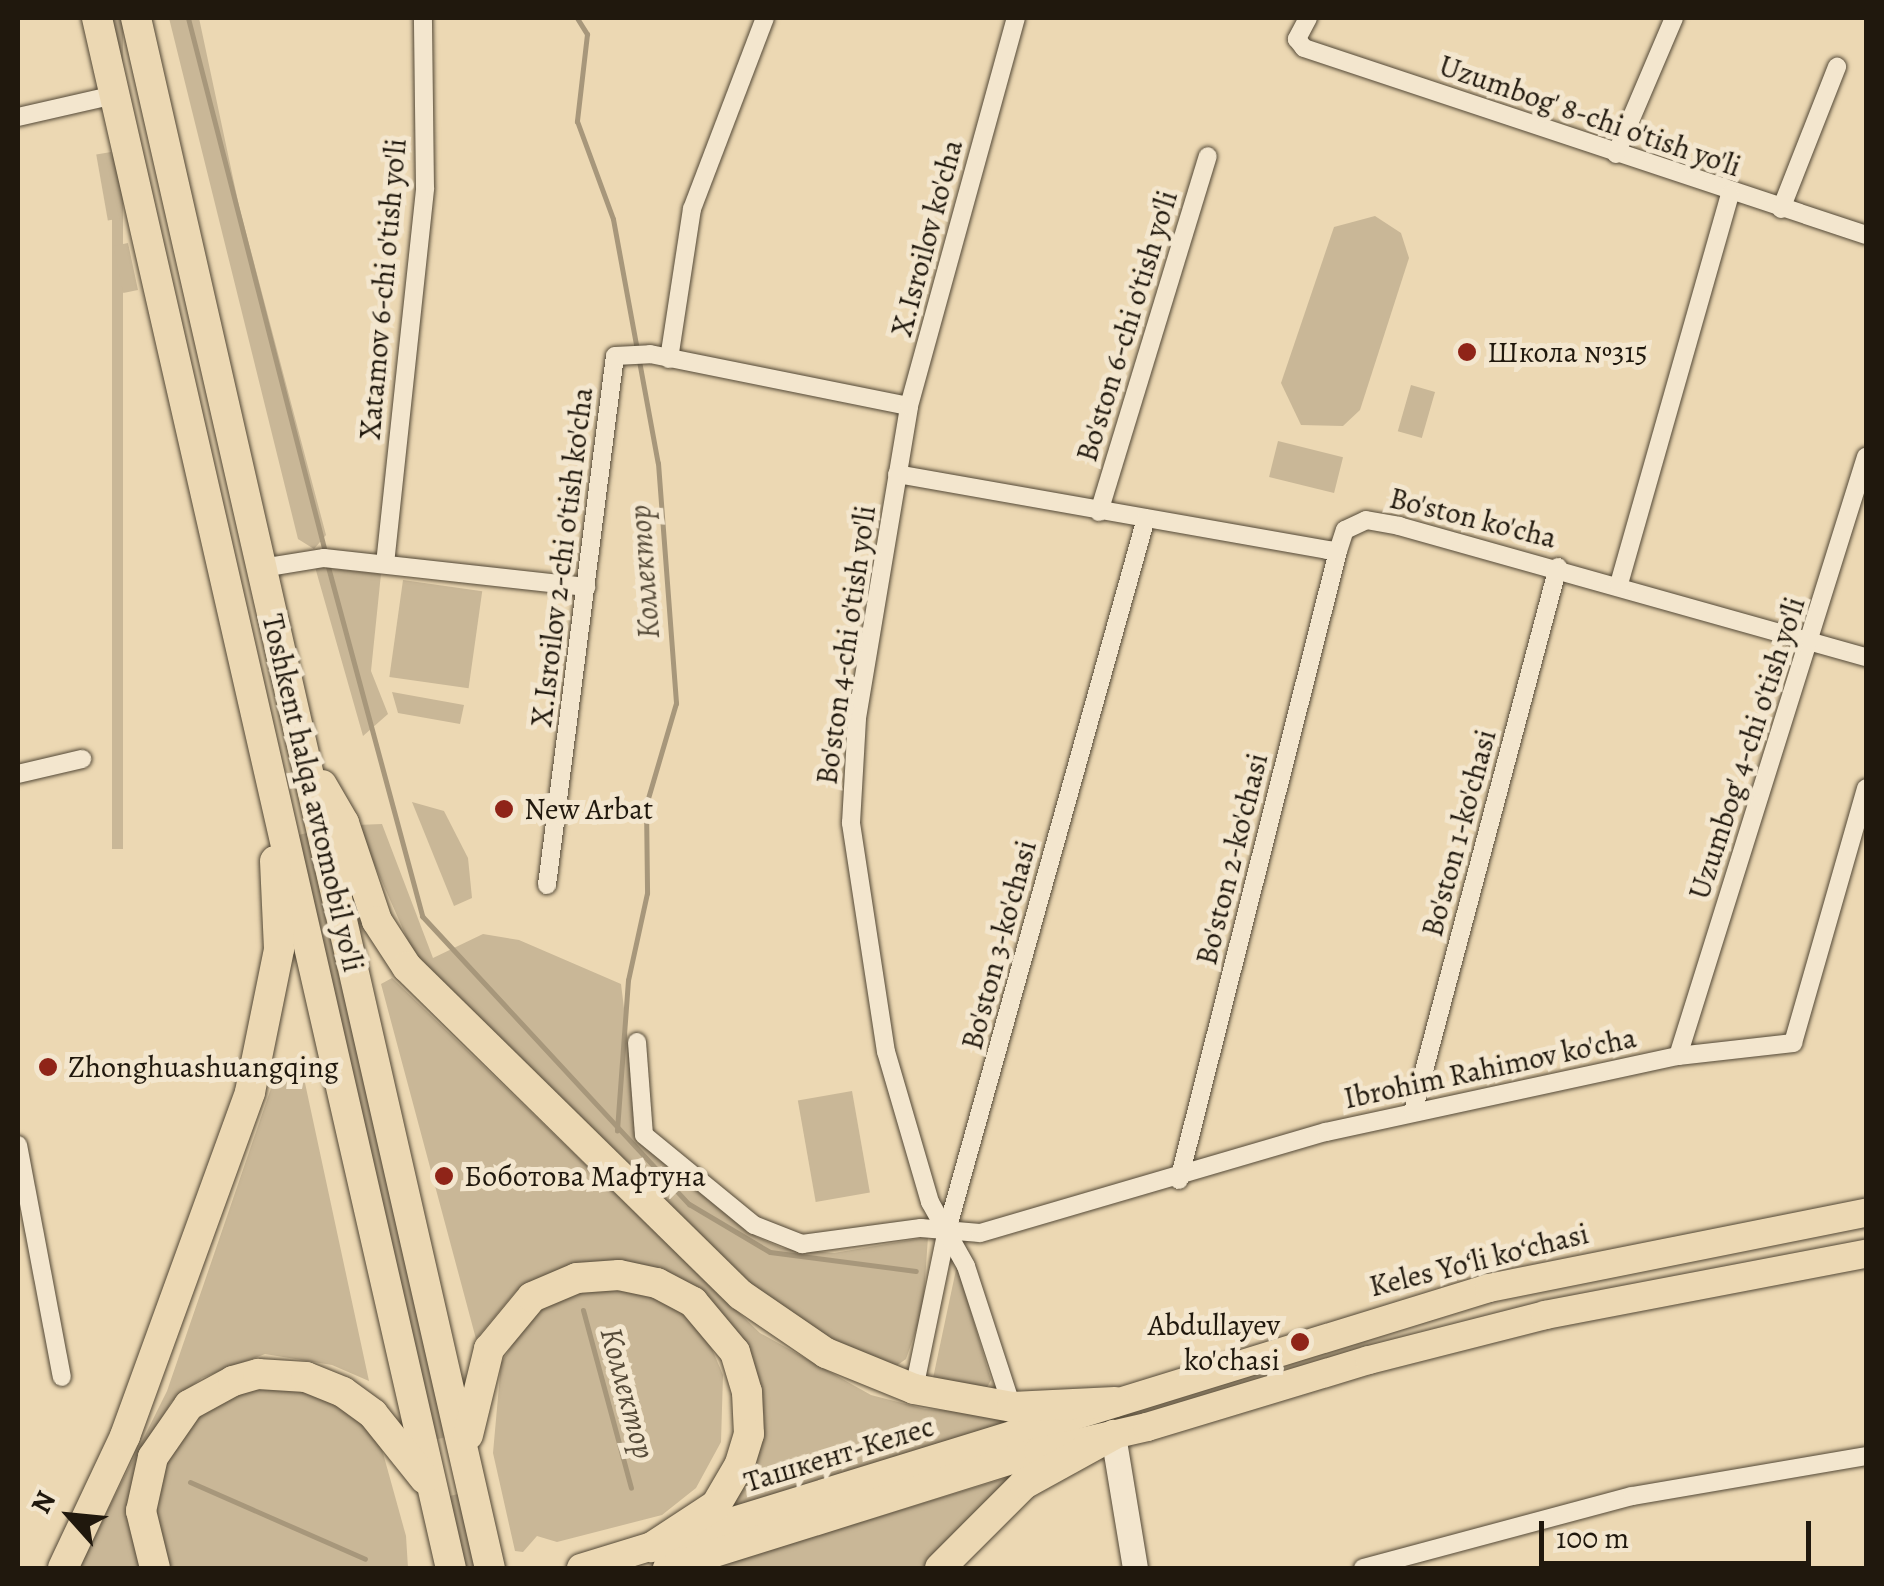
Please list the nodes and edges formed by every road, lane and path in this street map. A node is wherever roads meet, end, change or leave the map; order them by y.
1 (97, 18) edge
2 (136, 18) edge
3 (423, 18) edge
4 (766, 18) edge
5 (1016, 18) edge
6 (1308, 18) edge
7 (1674, 18) edge
8 (1837, 67) dead end
9 (115, 95) junction
10 (18, 118) edge
11 (1616, 154) junction
12 (1208, 156) dead end
13 (1730, 194) junction
14 (1781, 209) junction
15 (1866, 235) edge
16 (651, 355) junction
17 (909, 406) junction
18 (1866, 457) edge
19 (898, 474) junction
20 (1099, 512) junction
21 (1146, 518) junction
22 (1338, 551) junction
23 (385, 564) junction
24 (262, 568) junction
25 (1558, 568) junction
26 (1619, 584) junction
27 (586, 587) junction
28 (1812, 638) junction
29 (1866, 656) edge
30 (304, 754) junction
31 (82, 760) dead end
32 (18, 774) edge
33 (272, 784) junction
34 (1866, 788) edge
35 (547, 885) dead end
36 (637, 1042) dead end
37 (1678, 1056) junction
38 (1413, 1112) junction
39 (18, 1145) edge
40 (1179, 1180) junction
41 (1866, 1213) edge
42 (946, 1230) junction
43 (1764, 1232) junction
44 (1866, 1239) edge
45 (1866, 1254) edge
46 (1743, 1277) junction
47 (1545, 1316) junction
48 (62, 1377) dead end
49 (914, 1390) junction
50 (1116, 1402) junction
51 (1012, 1407) junction
52 (1114, 1435) junction
53 (1866, 1456) edge
54 (470, 1478) junction
55 (432, 1490) junction
56 (659, 1558) edge
57 (64, 1568) edge
58 (156, 1568) edge
59 (450, 1568) edge
60 (490, 1568) edge
61 (581, 1568) edge
62 (940, 1568) edge
63 (1135, 1568) edge
64 (1362, 1568) edge

1 - 9 highway, Toshkent halqa avtomobil yo'li
2 - 24 highway, Toshkent halqa avtomobil yo'li
3 - 23 street, Xatamov 6-chi o'tish yo'li
4 - 16 street
5 - 17 street, X.Isroilov ko'cha
6 - 11 street, Uzumbog' 8-chi o'tish yo'li
7 - 11 street
8 - 14 street
9 - 10 street
9 - 33 highway, Toshkent halqa avtomobil yo'li
11 - 13 street, Uzumbog' 8-chi o'tish yo'li
12 - 20 street, Bo'ston 6-chi o'tish yo'li
13 - 14 street, Uzumbog' 8-chi o'tish yo'li
13 - 26 street
14 - 15 street, Uzumbog' 8-chi o'tish yo'li
16 - 17 street
16 - 27 street, X.Isroilov 2-chi o'tish ko'cha
17 - 19 street, X.Isroilov ko'cha
18 - 28 street, Uzumbog' 4-chi o'tish yo'li
19 - 20 street
19 - 42 street, Bo'ston 4-chi o'tish yo'li
20 - 21 street
21 - 22 street
21 - 42 street, Bo'ston 3-ko'chasi
22 - 25 street, Bo'ston ko'cha
22 - 40 street, Bo'ston 2-ko'chasi
23 - 24 street
23 - 27 street
24 - 30 highway, Toshkent halqa avtomobil yo'li
25 - 26 street, Bo'ston ko'cha
25 - 38 street, Bo'ston 1-ko'chasi
26 - 28 street, Bo'ston ko'cha
27 - 35 street, X.Isroilov 2-chi o'tish ko'cha
28 - 29 street, Bo'ston ko'cha
28 - 37 street, Uzumbog' 4-chi o'tish yo'li
30 - 49 highway
30 - 54 highway, Toshkent halqa avtomobil yo'li
31 - 32 street
33 - 55 highway, Toshkent halqa avtomobil yo'li
33 - 57 highway
34 - 37 street, Ibrohim Rahimov ko'cha
36 - 42 street, Ibrohim Rahimov ko'cha
37 - 38 street, Ibrohim Rahimov ko'cha
38 - 40 street, Ibrohim Rahimov ko'cha
39 - 48 street
40 - 42 street, Ibrohim Rahimov ko'cha
41 - 43 main road, Keles Yoʻli koʻchasi
42 - 49 street, Bo'ston 3-ko'chasi
42 - 51 street, Bo'ston 4-chi o'tish yo'li
43 - 47 main road
43 - 50 main road, Keles Yoʻli koʻchasi
44 - 46 main road
45 - 46 main road
46 - 47 main road
47 - 52 main road
49 - 51 highway
50 - 51 highway
50 - 56 main road, Ташкент-Келес
52 - 56 main road
52 - 62 highway
52 - 63 street
53 - 64 street
54 - 56 highway
54 - 60 highway, Toshkent halqa avtomobil yo'li
55 - 58 highway
55 - 59 highway, Toshkent halqa avtomobil yo'li
56 - 61 main road, Ташкент-Келес

